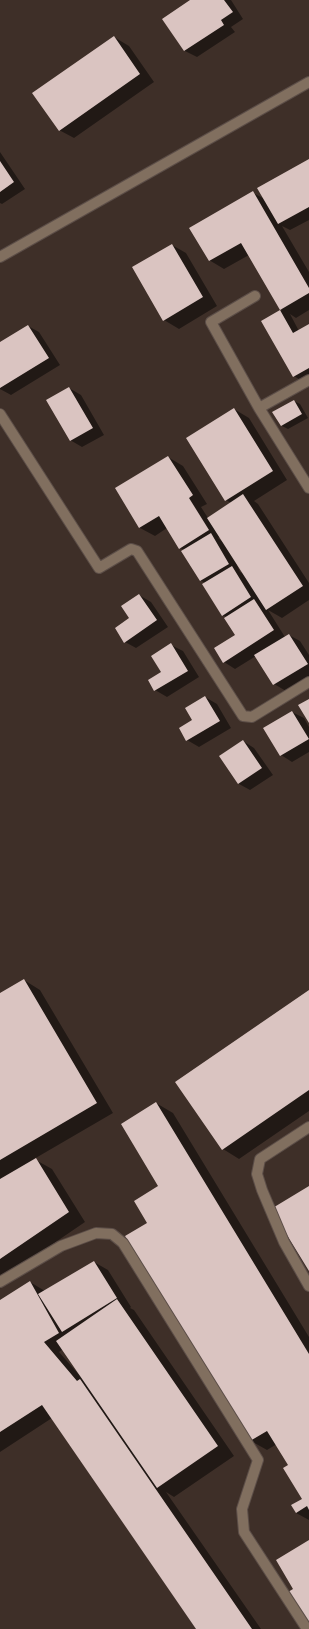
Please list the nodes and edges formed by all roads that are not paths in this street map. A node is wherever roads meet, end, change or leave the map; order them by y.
1 (309, 82) edge
2 (0, 257) edge
3 (255, 296) dead end
4 (309, 380) edge
5 (259, 408) junction
6 (0, 414) edge
7 (309, 488) edge
8 (309, 682) edge
9 (309, 1127) edge
10 (0, 1282) edge
11 (309, 1286) edge
12 (307, 1629) edge

1 - 2 street
3 - 5 street
4 - 5 street
5 - 7 street
6 - 8 street
9 - 11 street
10 - 12 street

